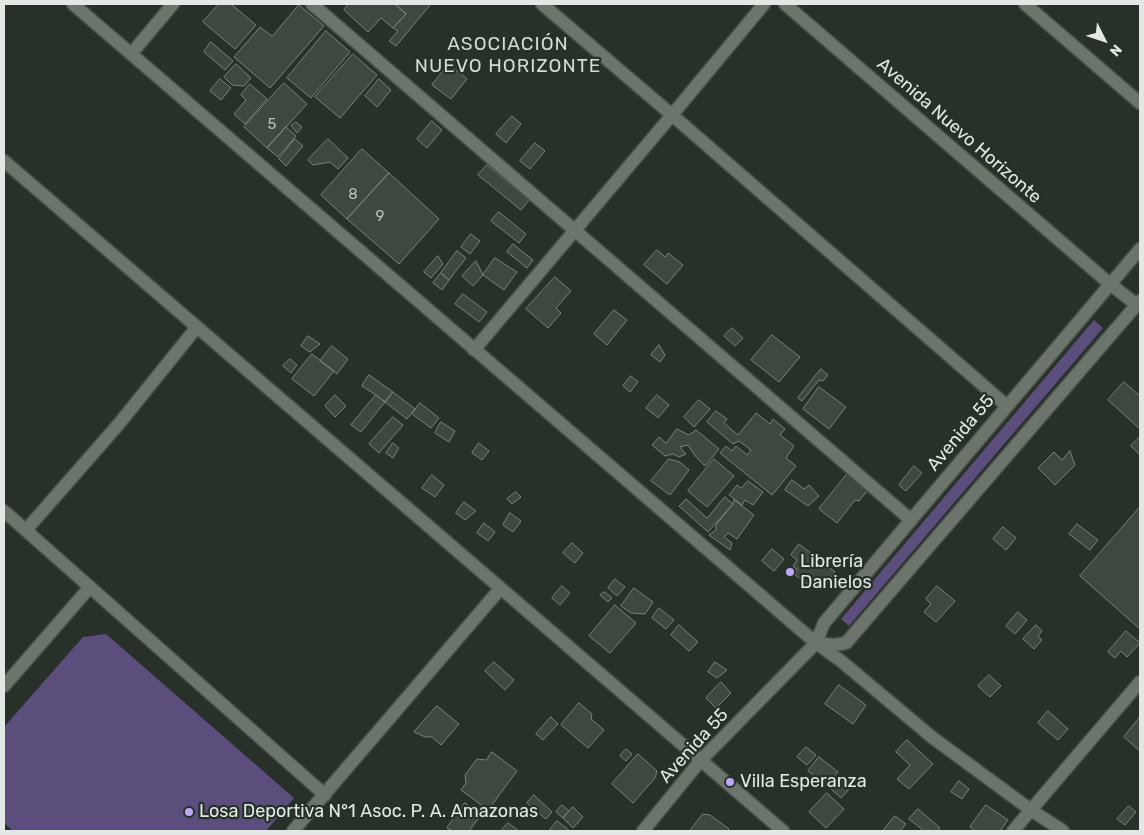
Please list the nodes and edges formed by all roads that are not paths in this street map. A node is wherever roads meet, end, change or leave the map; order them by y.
1 (73, 4) edge
2 (174, 4) edge
3 (312, 4) edge
4 (542, 4) edge
5 (764, 4) edge
6 (785, 4) edge
7 (1025, 4) edge
8 (131, 54) junction
9 (1140, 103) edge
10 (672, 114) junction
11 (4, 161) edge
12 (574, 230) junction
13 (1140, 249) edge
14 (1110, 284) junction
15 (1139, 305) edge
16 (197, 327) junction
17 (474, 350) junction
18 (1007, 406) junction
19 (4, 511) edge
20 (911, 520) junction
21 (26, 530) junction
22 (90, 588) junction
23 (500, 589) junction
24 (816, 643) junction
25 (1140, 682) edge
26 (4, 686) edge
27 (701, 760) junction
28 (325, 795) junction
29 (1031, 810) junction
30 (293, 831) edge
31 (642, 831) edge
32 (782, 831) edge
33 (1013, 831) edge
34 (1063, 831) edge

1 - 8 street
2 - 8 street
3 - 12 street
4 - 10 street
5 - 10 street
6 - 14 street, Avenida Nuevo Horizonte
7 - 9 street
8 - 17 street
10 - 12 street
10 - 18 street
11 - 16 street
12 - 17 street
12 - 20 street
13 - 14 street, Avenida 55
14 - 15 street, Avenida Nuevo Horizonte
14 - 18 street, Avenida 55
15 - 24 street
16 - 21 street
16 - 23 street
17 - 24 street
18 - 20 street, Avenida 55
19 - 21 street
20 - 24 street, Avenida 55
21 - 22 street
22 - 26 street
22 - 28 street
23 - 27 street
23 - 28 street
24 - 27 street, Avenida 55
24 - 29 street
25 - 29 street
27 - 31 street, Avenida 55
27 - 32 street
28 - 30 street
29 - 33 street
29 - 34 street

